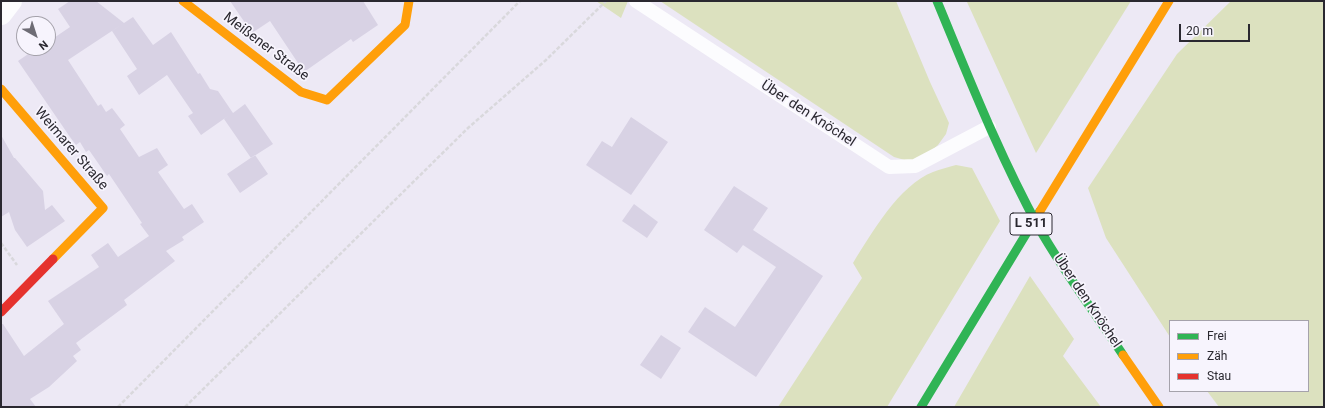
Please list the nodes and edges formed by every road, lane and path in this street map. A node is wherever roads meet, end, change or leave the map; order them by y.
1 (11, 1) edge
2 (183, 1) edge
3 (409, 1) edge
4 (520, 1) edge
5 (606, 1) edge
6 (636, 1) edge
7 (937, 1) edge
8 (1169, 1) edge
9 (1, 14) edge
10 (1169, 18) dead end
11 (1134, 57) junction
12 (1, 89) edge
13 (989, 127) junction
14 (1, 312) edge
15 (118, 407) edge
16 (184, 407) edge
17 (921, 407) edge
18 (1160, 407) edge

1 - 9 street
2 - 3 main road, Meißener Straße
4 - 15 path
5 - 16 path
6 - 13 lane, Über den Knöchel
7 - 13 main road, Über den Knöchel
8 - 11 main road, L 511
10 - 11 main road, L 511
11 - 17 main road, L 511
12 - 14 main road, Weimarer Straße
13 - 18 main road, Über den Knöchel

